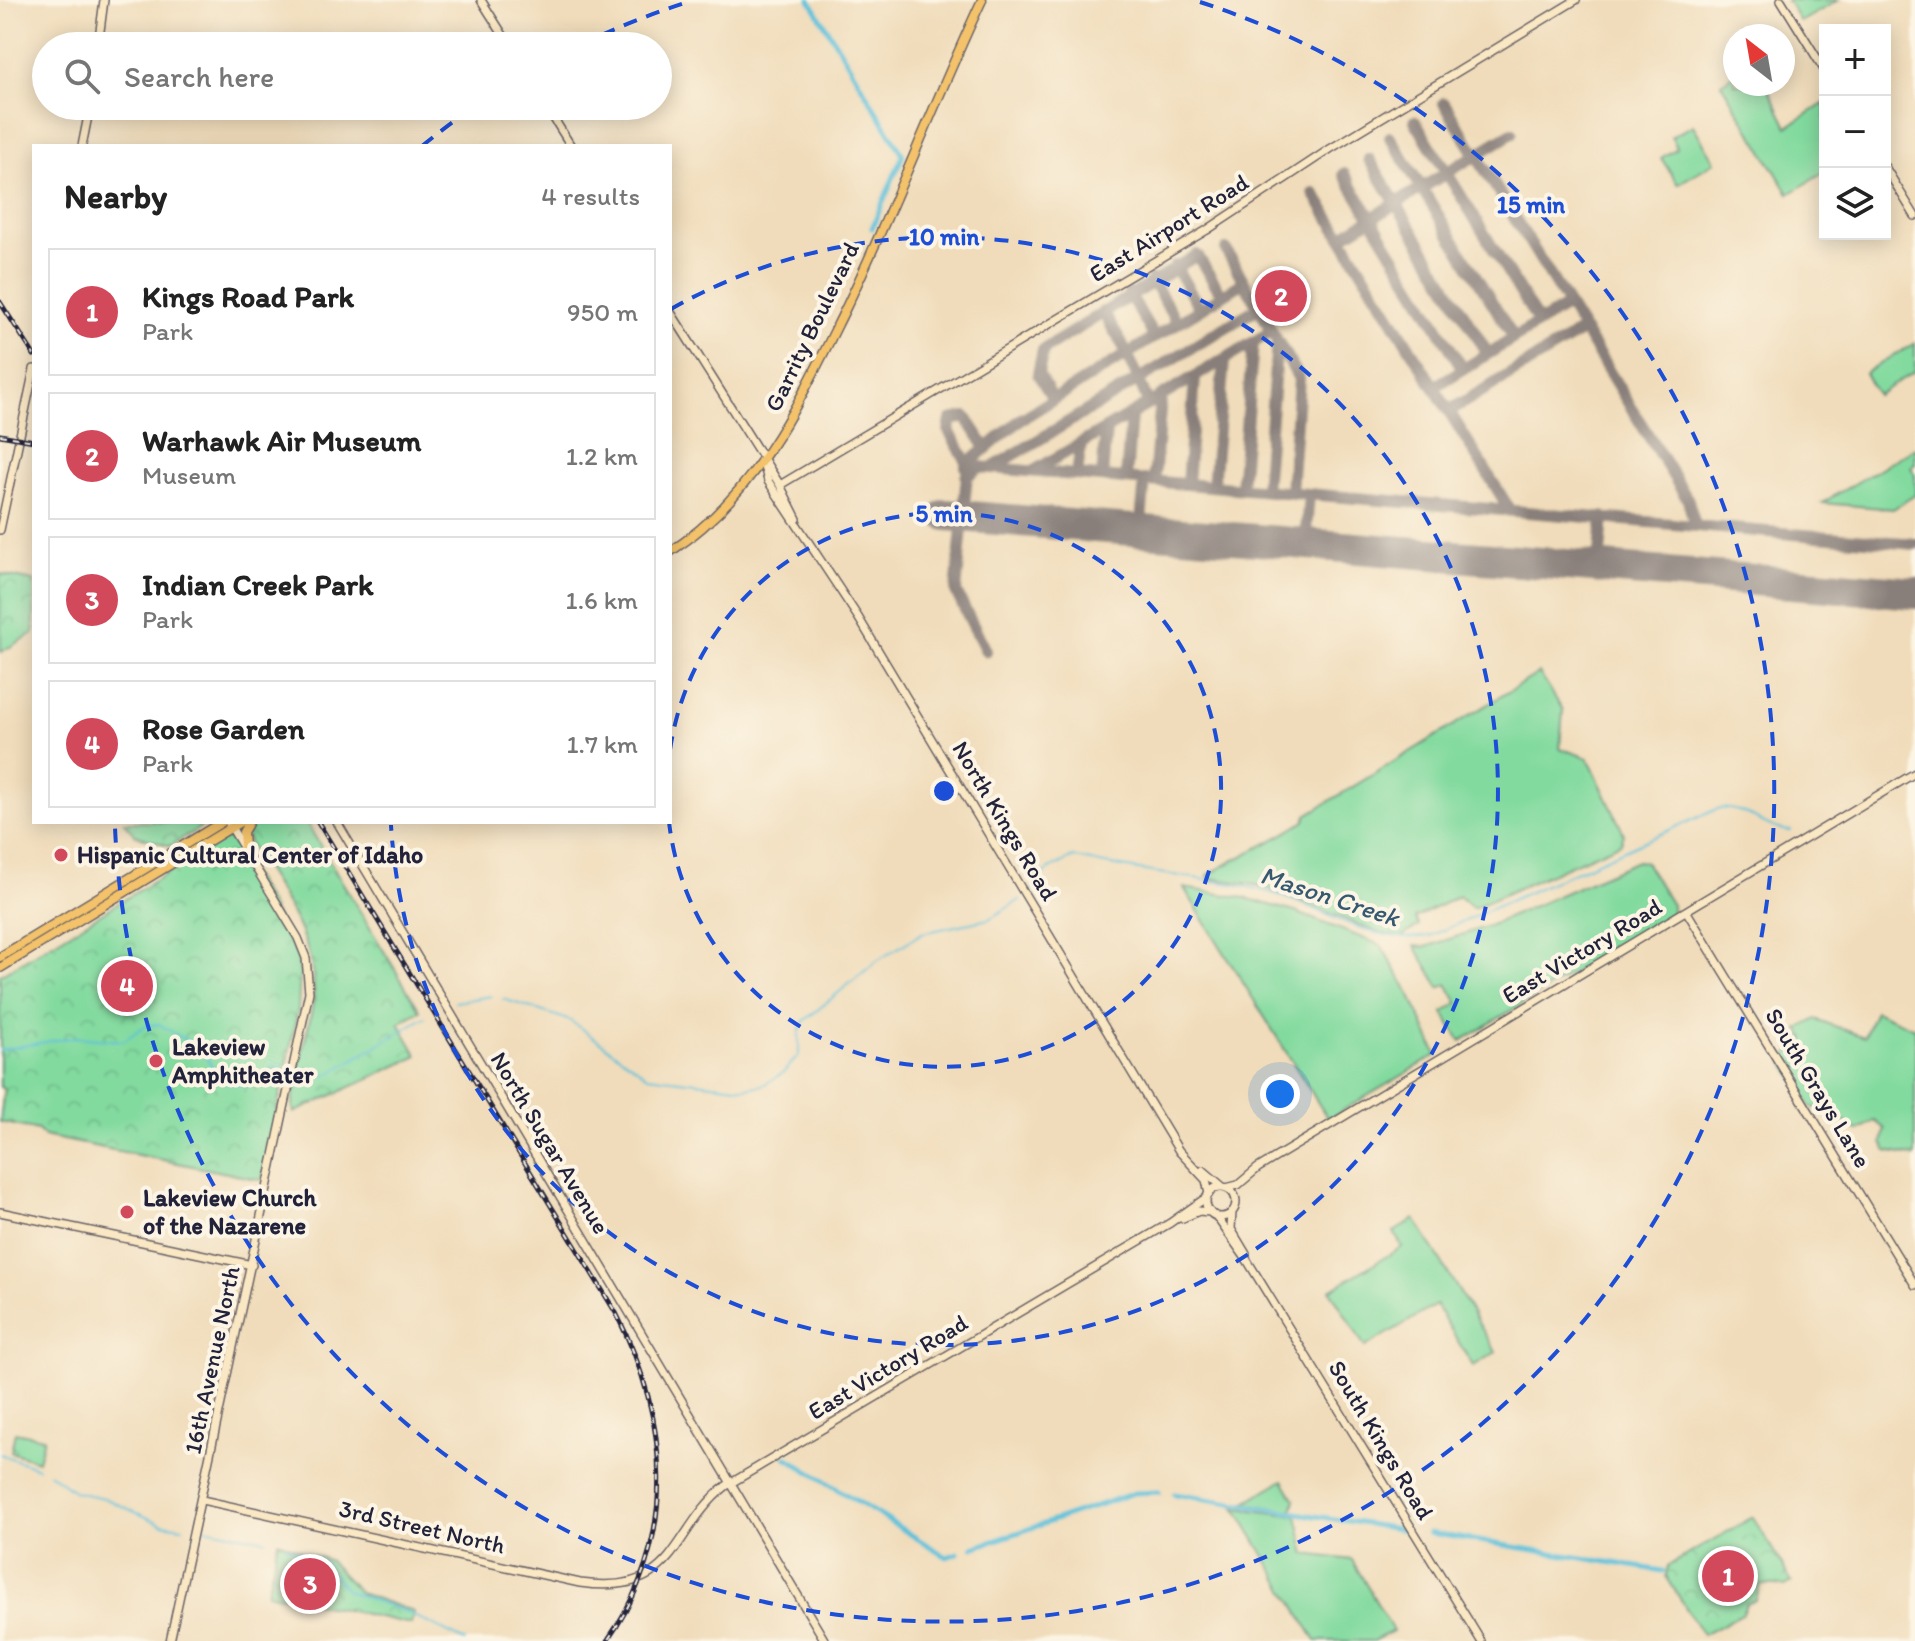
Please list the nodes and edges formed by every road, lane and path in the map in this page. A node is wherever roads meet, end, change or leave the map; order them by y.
1 (104, 0) edge
2 (481, 0) edge
3 (982, 0) edge
4 (1576, 0) edge
5 (1781, 0) edge
6 (100, 32) edge
7 (501, 32) edge
8 (1819, 61) edge
9 (87, 120) edge
10 (555, 120) edge
11 (82, 144) edge
12 (570, 144) edge
13 (1886, 168) edge
14 (1915, 216) edge
15 (672, 314) edge
16 (32, 378) edge
17 (763, 462) junction
18 (780, 485) junction
19 (802, 528) junction
20 (0, 530) edge
21 (672, 550) edge
22 (1915, 773) edge
23 (227, 824) edge
24 (248, 824) edge
25 (338, 824) edge
26 (244, 847) junction
27 (1687, 912) junction
28 (0, 957) edge
29 (0, 968) edge
30 (1172, 1136) junction
31 (1269, 1163) junction
32 (1224, 1188) junction
33 (1208, 1196) junction
34 (1236, 1200) junction
35 (0, 1212) edge
36 (1232, 1212) junction
37 (1213, 1214) junction
38 (1170, 1223) junction
39 (1247, 1260) junction
40 (252, 1265) junction
41 (1915, 1285) edge
42 (730, 1484) junction
43 (202, 1500) junction
44 (651, 1573) joint
45 (170, 1641) edge
46 (825, 1641) edge
47 (1481, 1641) edge

1 - 6 street
2 - 7 street
3 - 17 main road, Garrity Boulevard
4 - 18 street, East Airport Road
5 - 8 street
9 - 11 street
10 - 12 street
13 - 14 street
15 - 17 street, North Kings Road
16 - 20 street
17 - 18 street, North Kings Road
17 - 19 street, North Kings Road
17 - 21 main road, Garrity Boulevard
18 - 19 street, North Kings Road
19 - 30 street, North Kings Road
22 - 27 street, East Victory Road
23 - 26 street, 16th Avenue North
23 - 28 main road
23 - 29 main road
24 - 26 main road
25 - 42 street, North Sugar Avenue
26 - 40 street, 16th Avenue North
27 - 31 street, East Victory Road
27 - 41 street, South Grays Lane
30 - 32 street, North Kings Road
30 - 33 street, North Kings Road
31 - 32 street, East Victory Road
31 - 34 street, East Victory Road
32 - 33 street, East Victory Road
32 - 34 street, North Kings Road
33 - 37 street
33 - 38 street, East Victory Road
34 - 36 street
35 - 40 street
36 - 37 street, East Victory Road
36 - 39 street, South Kings Road
37 - 38 street, East Victory Road
37 - 39 street, South Kings Road
38 - 42 street, East Victory Road
39 - 47 street, South Kings Road
40 - 43 street, 16th Avenue North
42 - 44 street, East Victory Road
42 - 46 street, North Sugar Avenue
43 - 44 street, 3rd Street North
43 - 45 street, 16th Avenue North

